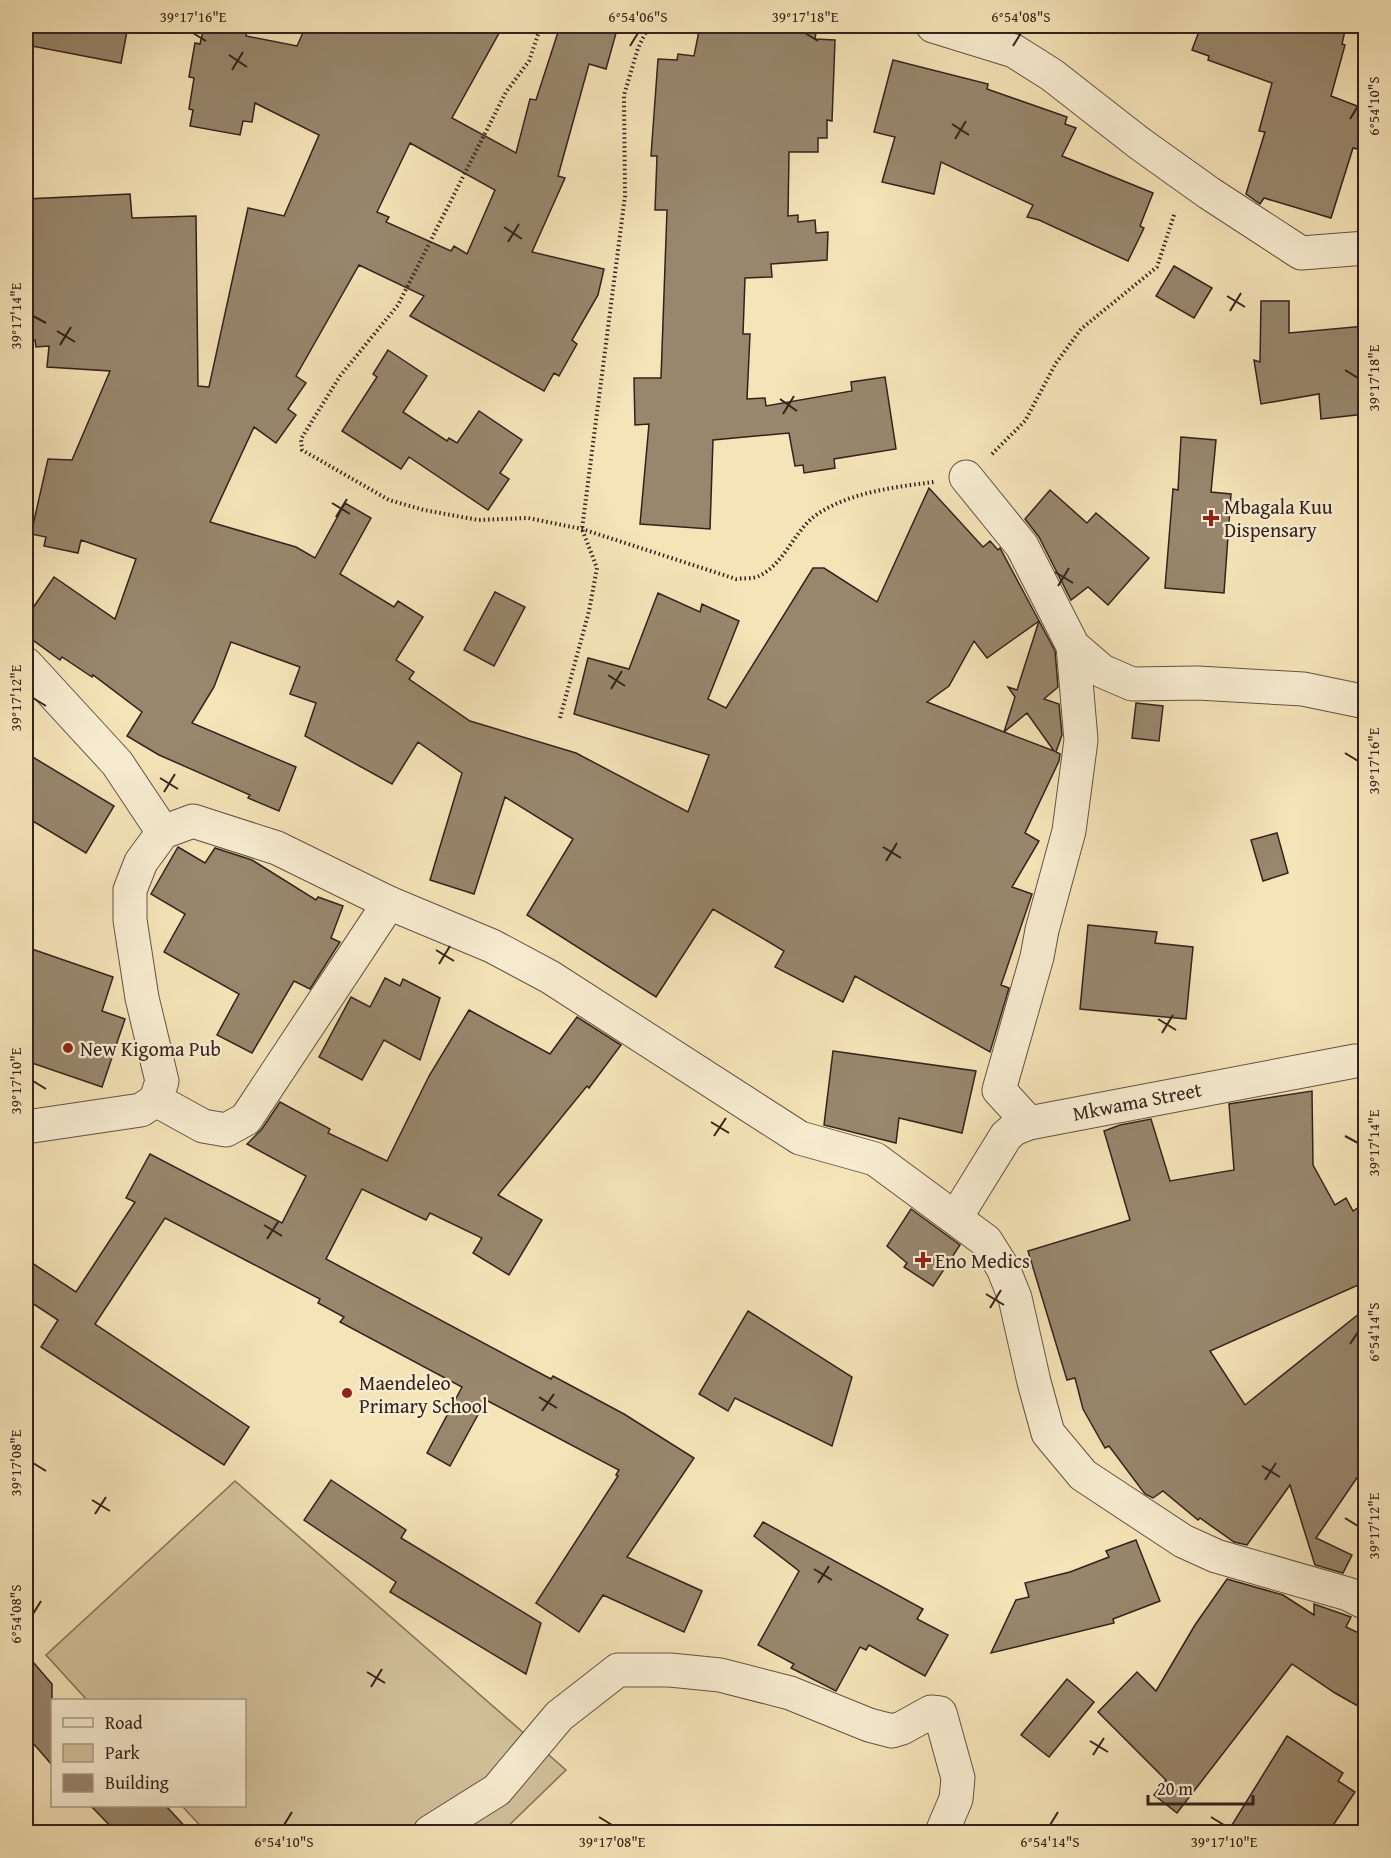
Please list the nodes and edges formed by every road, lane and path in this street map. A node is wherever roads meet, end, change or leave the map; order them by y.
1 (541, 26) edge
2 (649, 26) edge
3 (933, 26) edge
4 (1187, 175) junction
5 (1365, 248) edge
6 (966, 477) junction
7 (582, 529) junction
8 (1073, 646) junction
9 (26, 664) edge
10 (1365, 702) edge
11 (560, 718) dead end
12 (163, 832) junction
13 (389, 903) junction
14 (1365, 1061) edge
15 (156, 1100) junction
16 (1029, 1123) junction
17 (26, 1127) edge
18 (956, 1217) junction
19 (1365, 1603) edge
20 (430, 1833) edge
21 (942, 1833) edge

1 - 7 path
2 - 7 path
3 - 4 street
4 - 5 street
4 - 6 path
6 - 7 path
6 - 8 street
7 - 11 path
8 - 10 street
8 - 16 street
9 - 12 street
12 - 13 street
12 - 15 street
13 - 15 street
13 - 18 street
14 - 16 street, Mkwama Street
15 - 17 street
16 - 18 street, Mkwama Street
18 - 19 street
20 - 21 street

